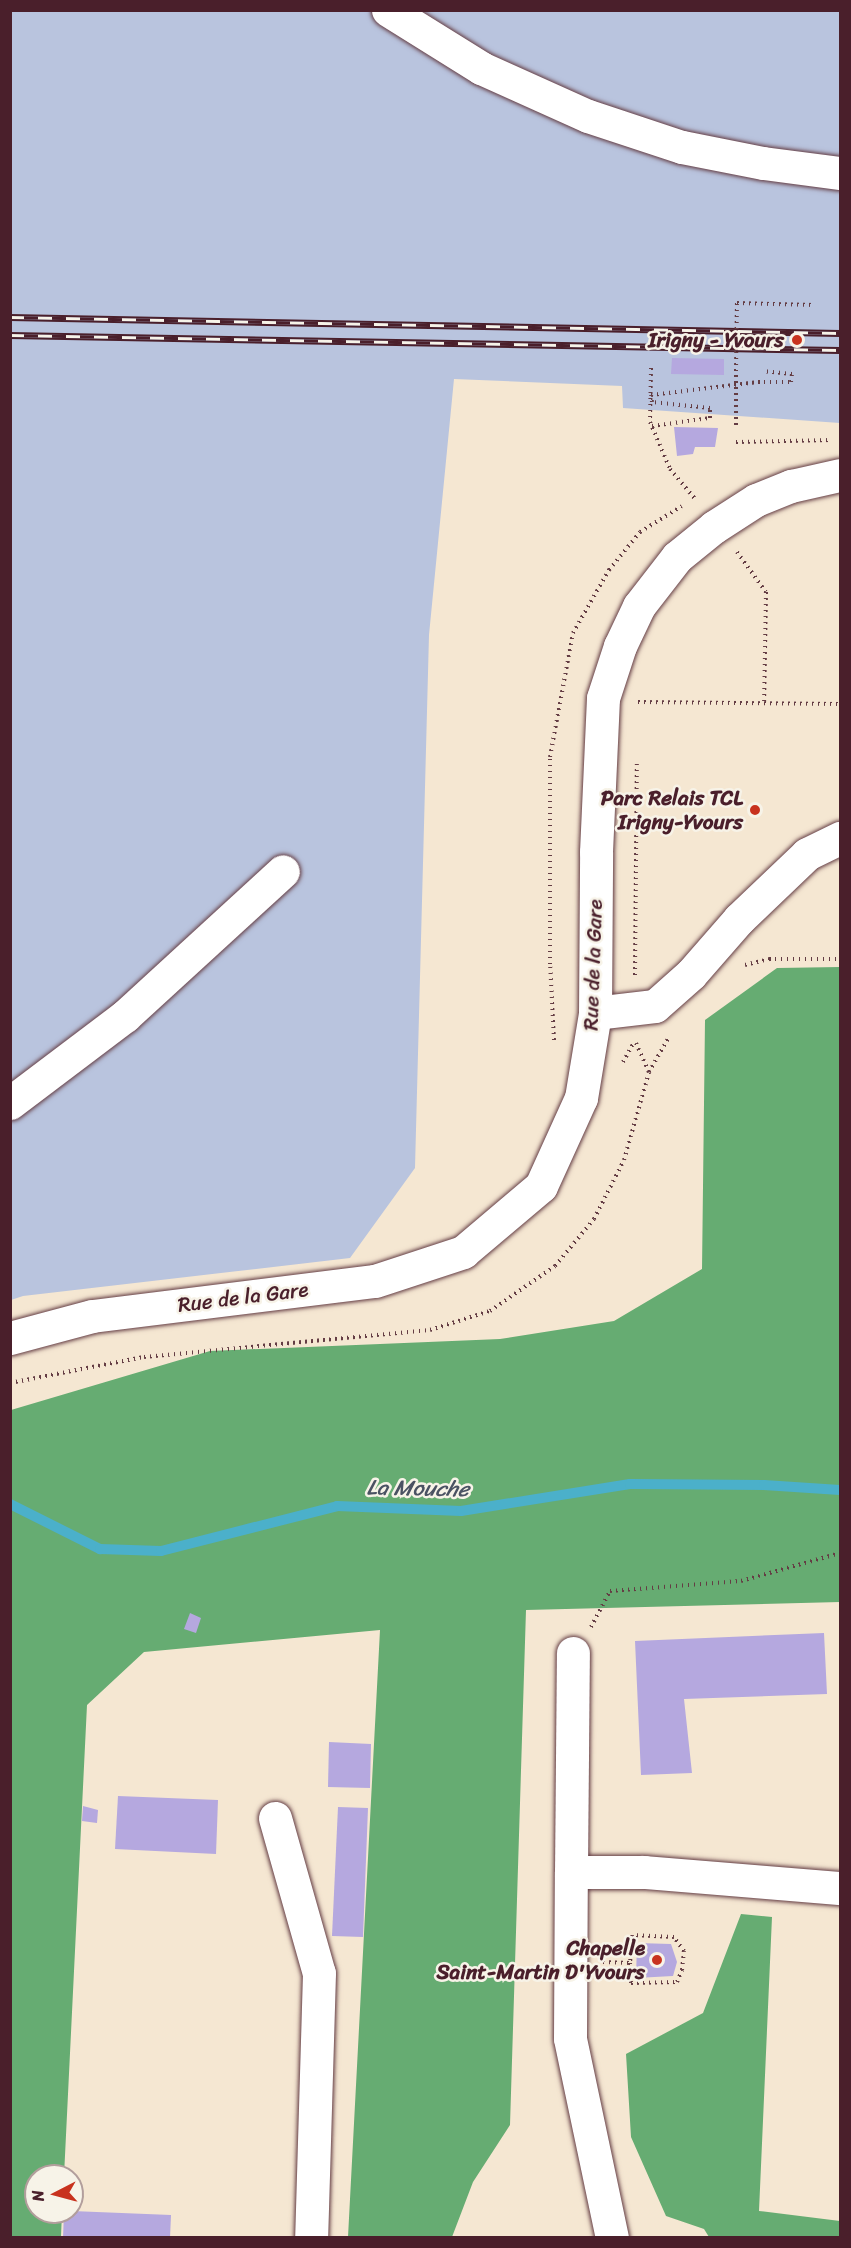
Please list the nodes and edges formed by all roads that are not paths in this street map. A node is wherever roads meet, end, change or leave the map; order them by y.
1 (388, 10) edge
2 (840, 173) edge
3 (840, 475) edge
4 (840, 838) edge
5 (284, 871) dead end
6 (595, 1013) junction
7 (10, 1103) edge
8 (10, 1338) edge
9 (573, 1653) road end
10 (275, 1818) dead end
11 (571, 1872) junction
12 (840, 1888) edge
13 (311, 2238) edge
14 (612, 2238) edge

1 - 2 street
3 - 6 street, Rue de la Gare
4 - 6 street
5 - 7 street
6 - 8 street, Rue de la Gare
9 - 11 street
10 - 13 street
11 - 12 street
11 - 14 street

